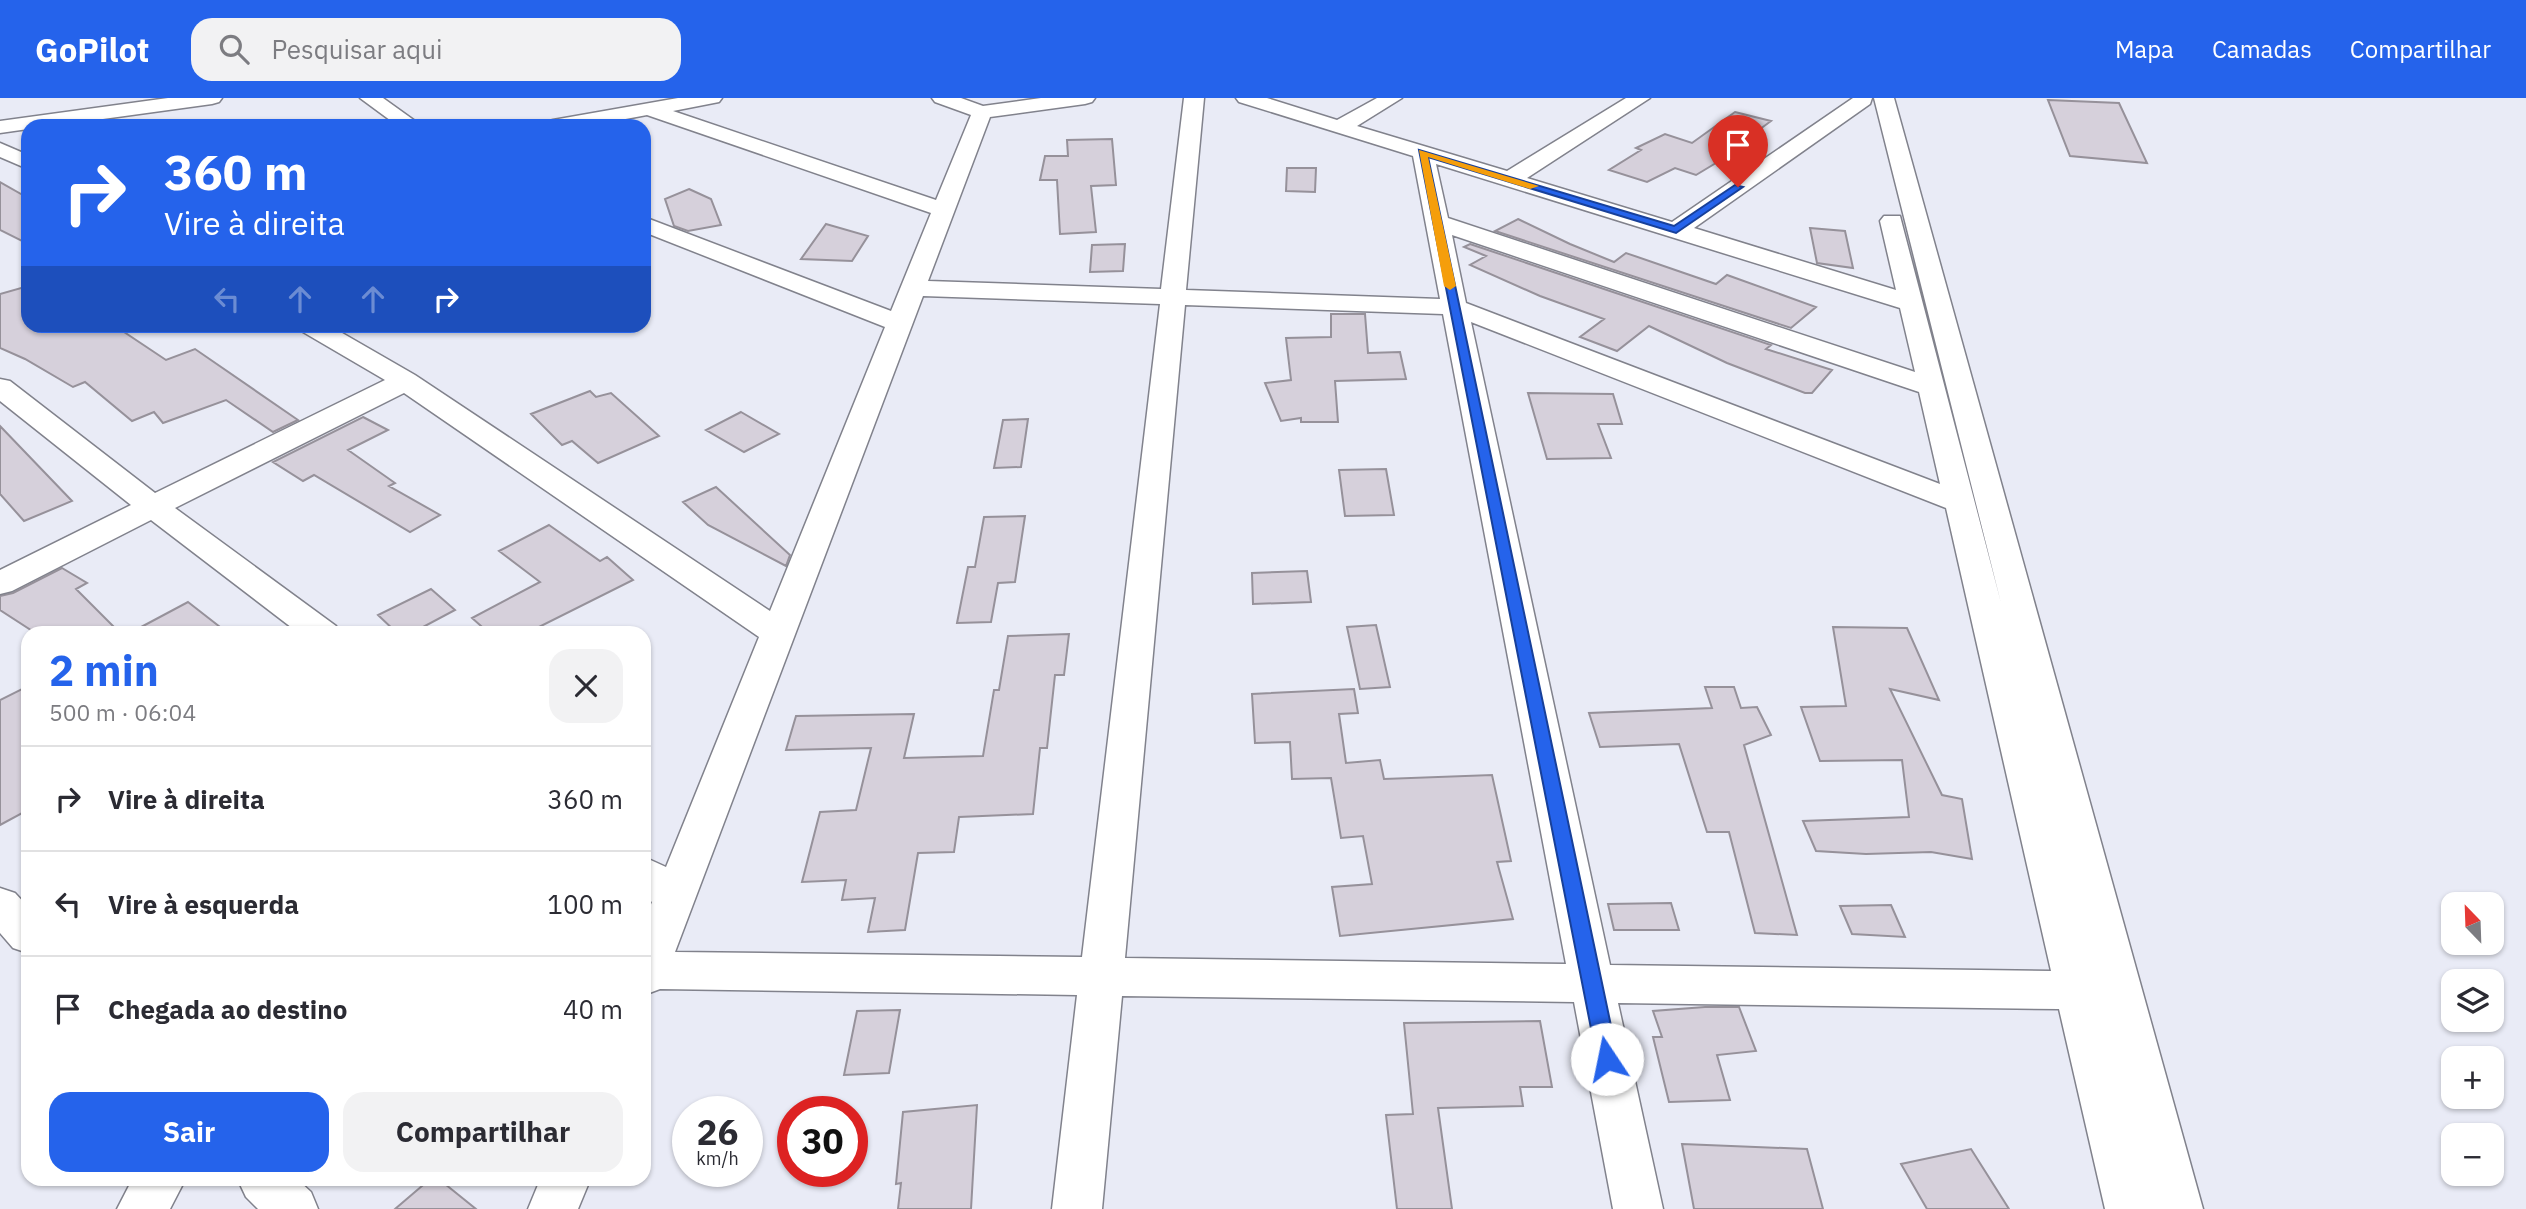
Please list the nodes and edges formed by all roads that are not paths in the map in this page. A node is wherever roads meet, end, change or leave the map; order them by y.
1 (212, 98) edge
2 (370, 98) edge
3 (712, 98) edge
4 (942, 98) edge
5 (1085, 98) edge
6 (1194, 98) edge
7 (1246, 98) edge
8 (1392, 98) edge
9 (1640, 98) edge
10 (1870, 99) edge
11 (648, 109) junction
12 (982, 112) junction
13 (58, 119) edge
14 (402, 119) edge
15 (592, 119) edge
16 (21, 124) edge
17 (0, 127) edge
18 (1339, 127) junction
19 (0, 149) edge
20 (1423, 152) junction
21 (21, 160) edge
22 (1510, 179) junction
23 (943, 211) junction
24 (1437, 222) junction
25 (651, 227) edge
26 (1676, 230) junction
27 (913, 288) junction
28 (1173, 297) junction
29 (1911, 303) junction
30 (1454, 307) junction
31 (899, 323) junction
32 (324, 333) edge
33 (405, 381) junction
34 (0, 387) edge
35 (1932, 387) junction
36 (1959, 502) junction
37 (155, 506) junction
38 (0, 583) edge
39 (313, 626) edge
40 (778, 633) junction
41 (659, 885) edge
42 (0, 905) edge
43 (21, 928) edge
44 (651, 935) edge
45 (651, 973) edge
46 (1102, 977) junction
47 (1592, 984) junction
48 (2099, 991) junction
49 (156, 1186) edge
50 (269, 1186) edge
51 (563, 1186) edge
52 (142, 1209) edge
53 (293, 1209) edge
54 (553, 1209) edge
55 (1077, 1209) edge
56 (1638, 1209) edge
57 (2130, 1209) edge
58 (2178, 1209) edge

1 - 13 street
2 - 14 street
3 - 11 street
4 - 12 street
5 - 12 street
6 - 28 street
7 - 18 street
8 - 18 street
9 - 22 street
10 - 26 street
10 - 29 street
10 - 48 street
11 - 15 street
11 - 23 street
12 - 23 street
16 - 17 street
18 - 20 street
19 - 21 street
20 - 22 street
20 - 24 street
22 - 26 street
23 - 27 street
24 - 30 street
24 - 35 street
25 - 31 street
26 - 29 street
27 - 28 street
27 - 31 street
28 - 30 street
28 - 46 street
29 - 35 street
30 - 36 street
30 - 47 street
31 - 40 street
32 - 33 street
33 - 37 street
33 - 40 street
34 - 37 street
35 - 36 street
36 - 48 street
37 - 38 street
37 - 39 street
40 - 41 street
41 - 44 street
42 - 43 street
45 - 46 street
46 - 47 street
46 - 55 street
47 - 48 street
47 - 56 street
48 - 57 street
48 - 58 street
49 - 52 street
50 - 53 street
51 - 54 street

